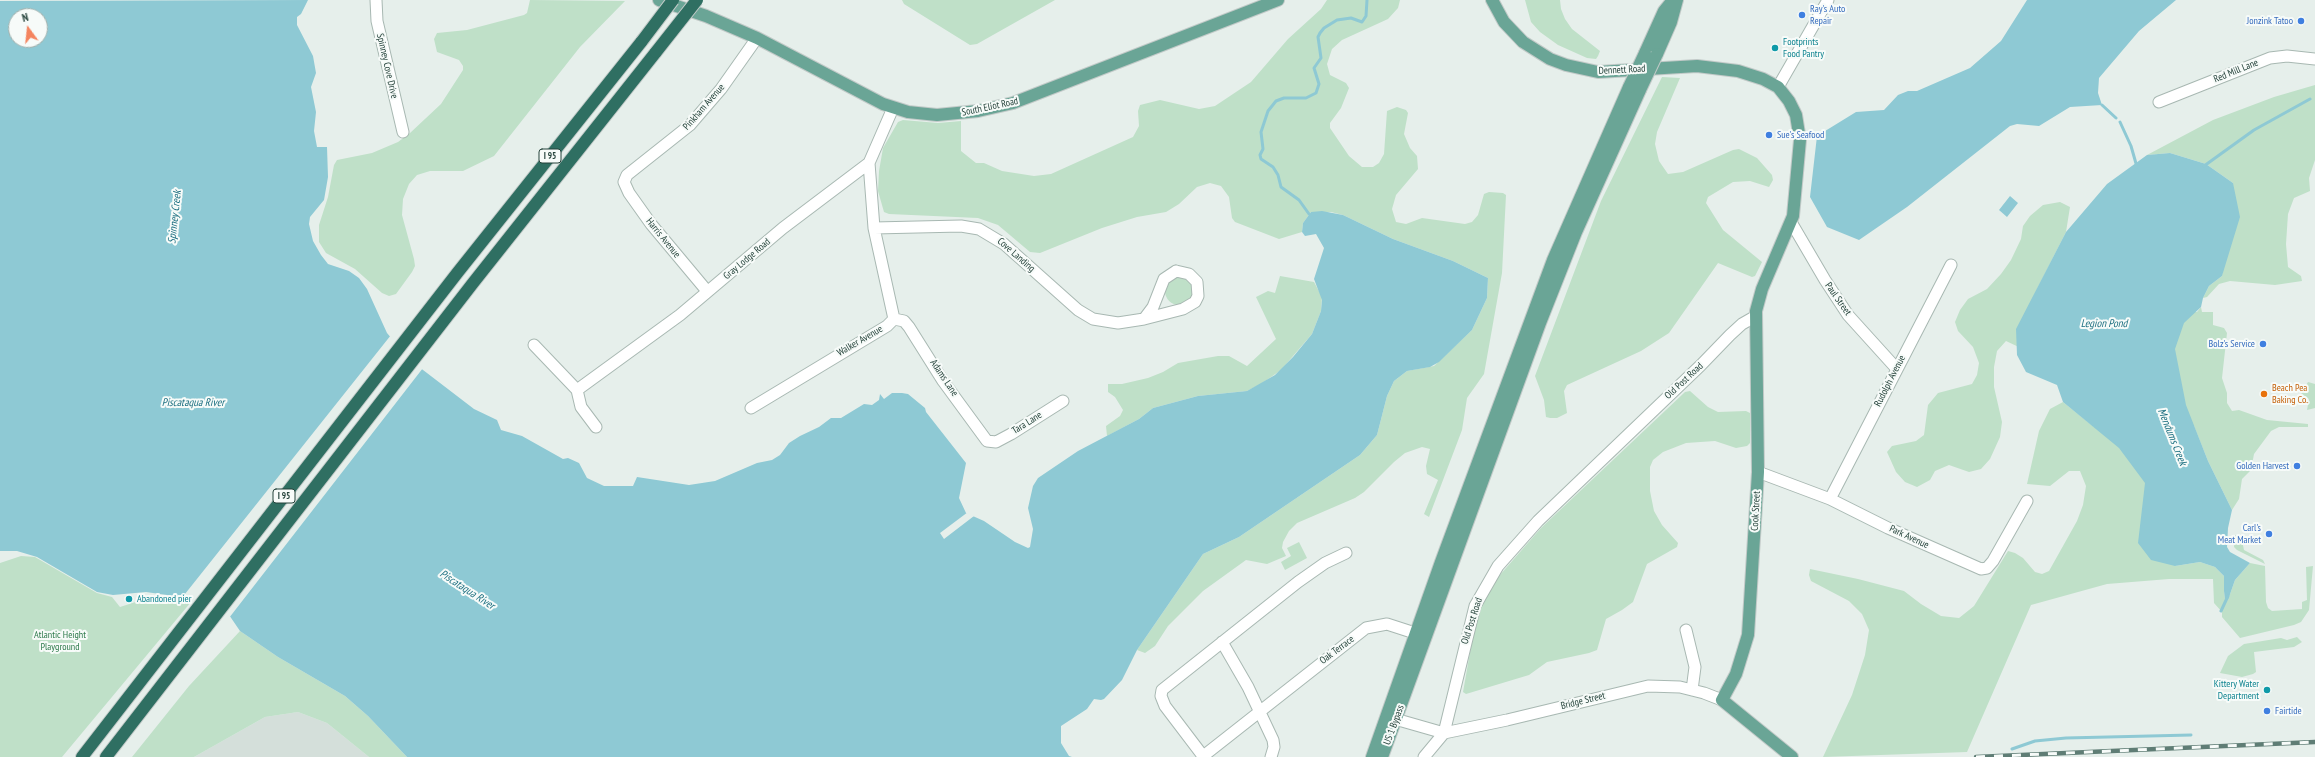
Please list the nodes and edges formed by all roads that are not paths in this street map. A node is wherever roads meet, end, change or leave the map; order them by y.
1 (376, 0) edge
2 (659, 0) edge
3 (673, 0) edge
4 (697, 0) edge
5 (1278, 0) edge
6 (1492, 0) edge
7 (1674, 0) edge
8 (1677, 0) edge
9 (1828, 0) edge
10 (757, 38) junction
11 (1651, 54) junction
12 (2315, 59) edge
13 (1778, 87) junction
14 (2159, 102) dead end
15 (893, 108) junction
16 (403, 132) dead end
17 (869, 163) junction
18 (624, 182) joint
19 (1791, 222) junction
20 (874, 228) junction
21 (1951, 265) dead end
22 (707, 291) junction
23 (1756, 316) junction
24 (894, 319) junction
25 (1144, 319) junction
26 (534, 345) dead end
27 (1896, 368) junction
28 (577, 390) junction
29 (1063, 401) dead end
30 (751, 408) dead end
31 (596, 427) dead end
32 (991, 442) joint
33 (1758, 472) junction
34 (1830, 499) junction
35 (2027, 501) dead end
36 (1346, 553) dead end
37 (1686, 630) dead end
38 (1421, 635) junction
39 (1222, 642) junction
40 (1692, 690) junction
41 (1722, 700) junction
42 (1259, 710) junction
43 (1392, 718) junction
44 (1444, 733) junction
45 (1790, 755) edge
46 (82, 757) edge
47 (106, 757) edge
48 (1203, 757) edge
49 (1271, 757) edge
50 (1372, 757) edge
51 (1382, 757) edge
52 (1424, 757) edge

1 - 16 street, Spinney Cove Drive
2 - 10 main road, South Eliot Road
3 - 46 highway, I 95, bridge
4 - 47 highway, I 95, bridge
5 - 15 main road, South Eliot Road
6 - 13 main road, Dennett Road
7 - 11 main road
8 - 11 main road
9 - 13 street
10 - 15 main road, South Eliot Road
10 - 18 street, Pinkham Avenue
11 - 38 main road, bridge
12 - 14 street, Red Mill Lane
13 - 19 main road
15 - 17 street, Gray Lodge Road
17 - 20 street, Walker Avenue
17 - 22 street, Gray Lodge Road
18 - 22 street, Harris Avenue
19 - 23 main road
19 - 27 street, Paul Street
20 - 24 street, Walker Avenue
20 - 25 street, Cove Landing
21 - 27 street, Rudolph Avenue
22 - 28 street, Gray Lodge Road
23 - 33 main road, Cook Street
23 - 44 street, Old Post Road
24 - 30 street, Walker Avenue
24 - 32 street, Adams Lane
25 - 25 street, Cove Landing
26 - 28 street
27 - 34 street, Rudolph Avenue
28 - 31 street
29 - 32 street, Tara Lane
33 - 34 street, Park Avenue
33 - 41 main road, Cook Street
34 - 35 street, Park Avenue
36 - 39 street, Oak Terrace
37 - 40 street
38 - 42 street, Oak Terrace
38 - 43 main road
38 - 43 main road, US 1 Bypass
39 - 42 street
39 - 48 street, Oak Terrace
40 - 41 street, Bridge Street
40 - 44 street, Bridge Street
41 - 45 main road
42 - 48 street, Oak Terrace
42 - 49 street
43 - 44 street, Bridge Street
43 - 50 main road
43 - 51 main road, US 1 Bypass
44 - 52 street

